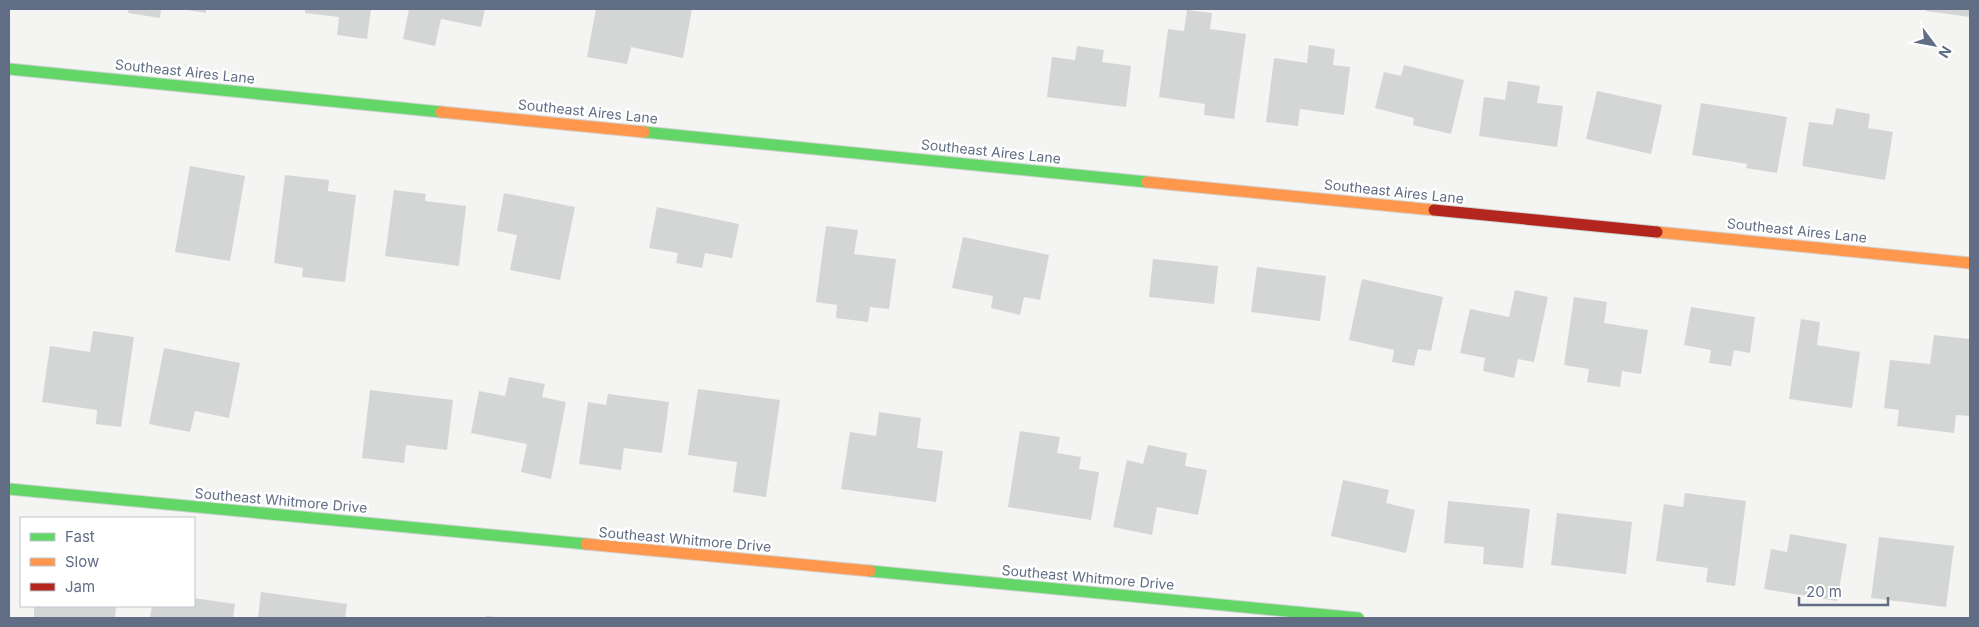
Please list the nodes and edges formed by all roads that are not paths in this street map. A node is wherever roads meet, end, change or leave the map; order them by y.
1 (9, 69) edge
2 (1970, 263) edge
3 (9, 489) edge
4 (1358, 618) edge

1 - 2 street, Southeast Aires Lane
3 - 4 street, Southeast Whitmore Drive

